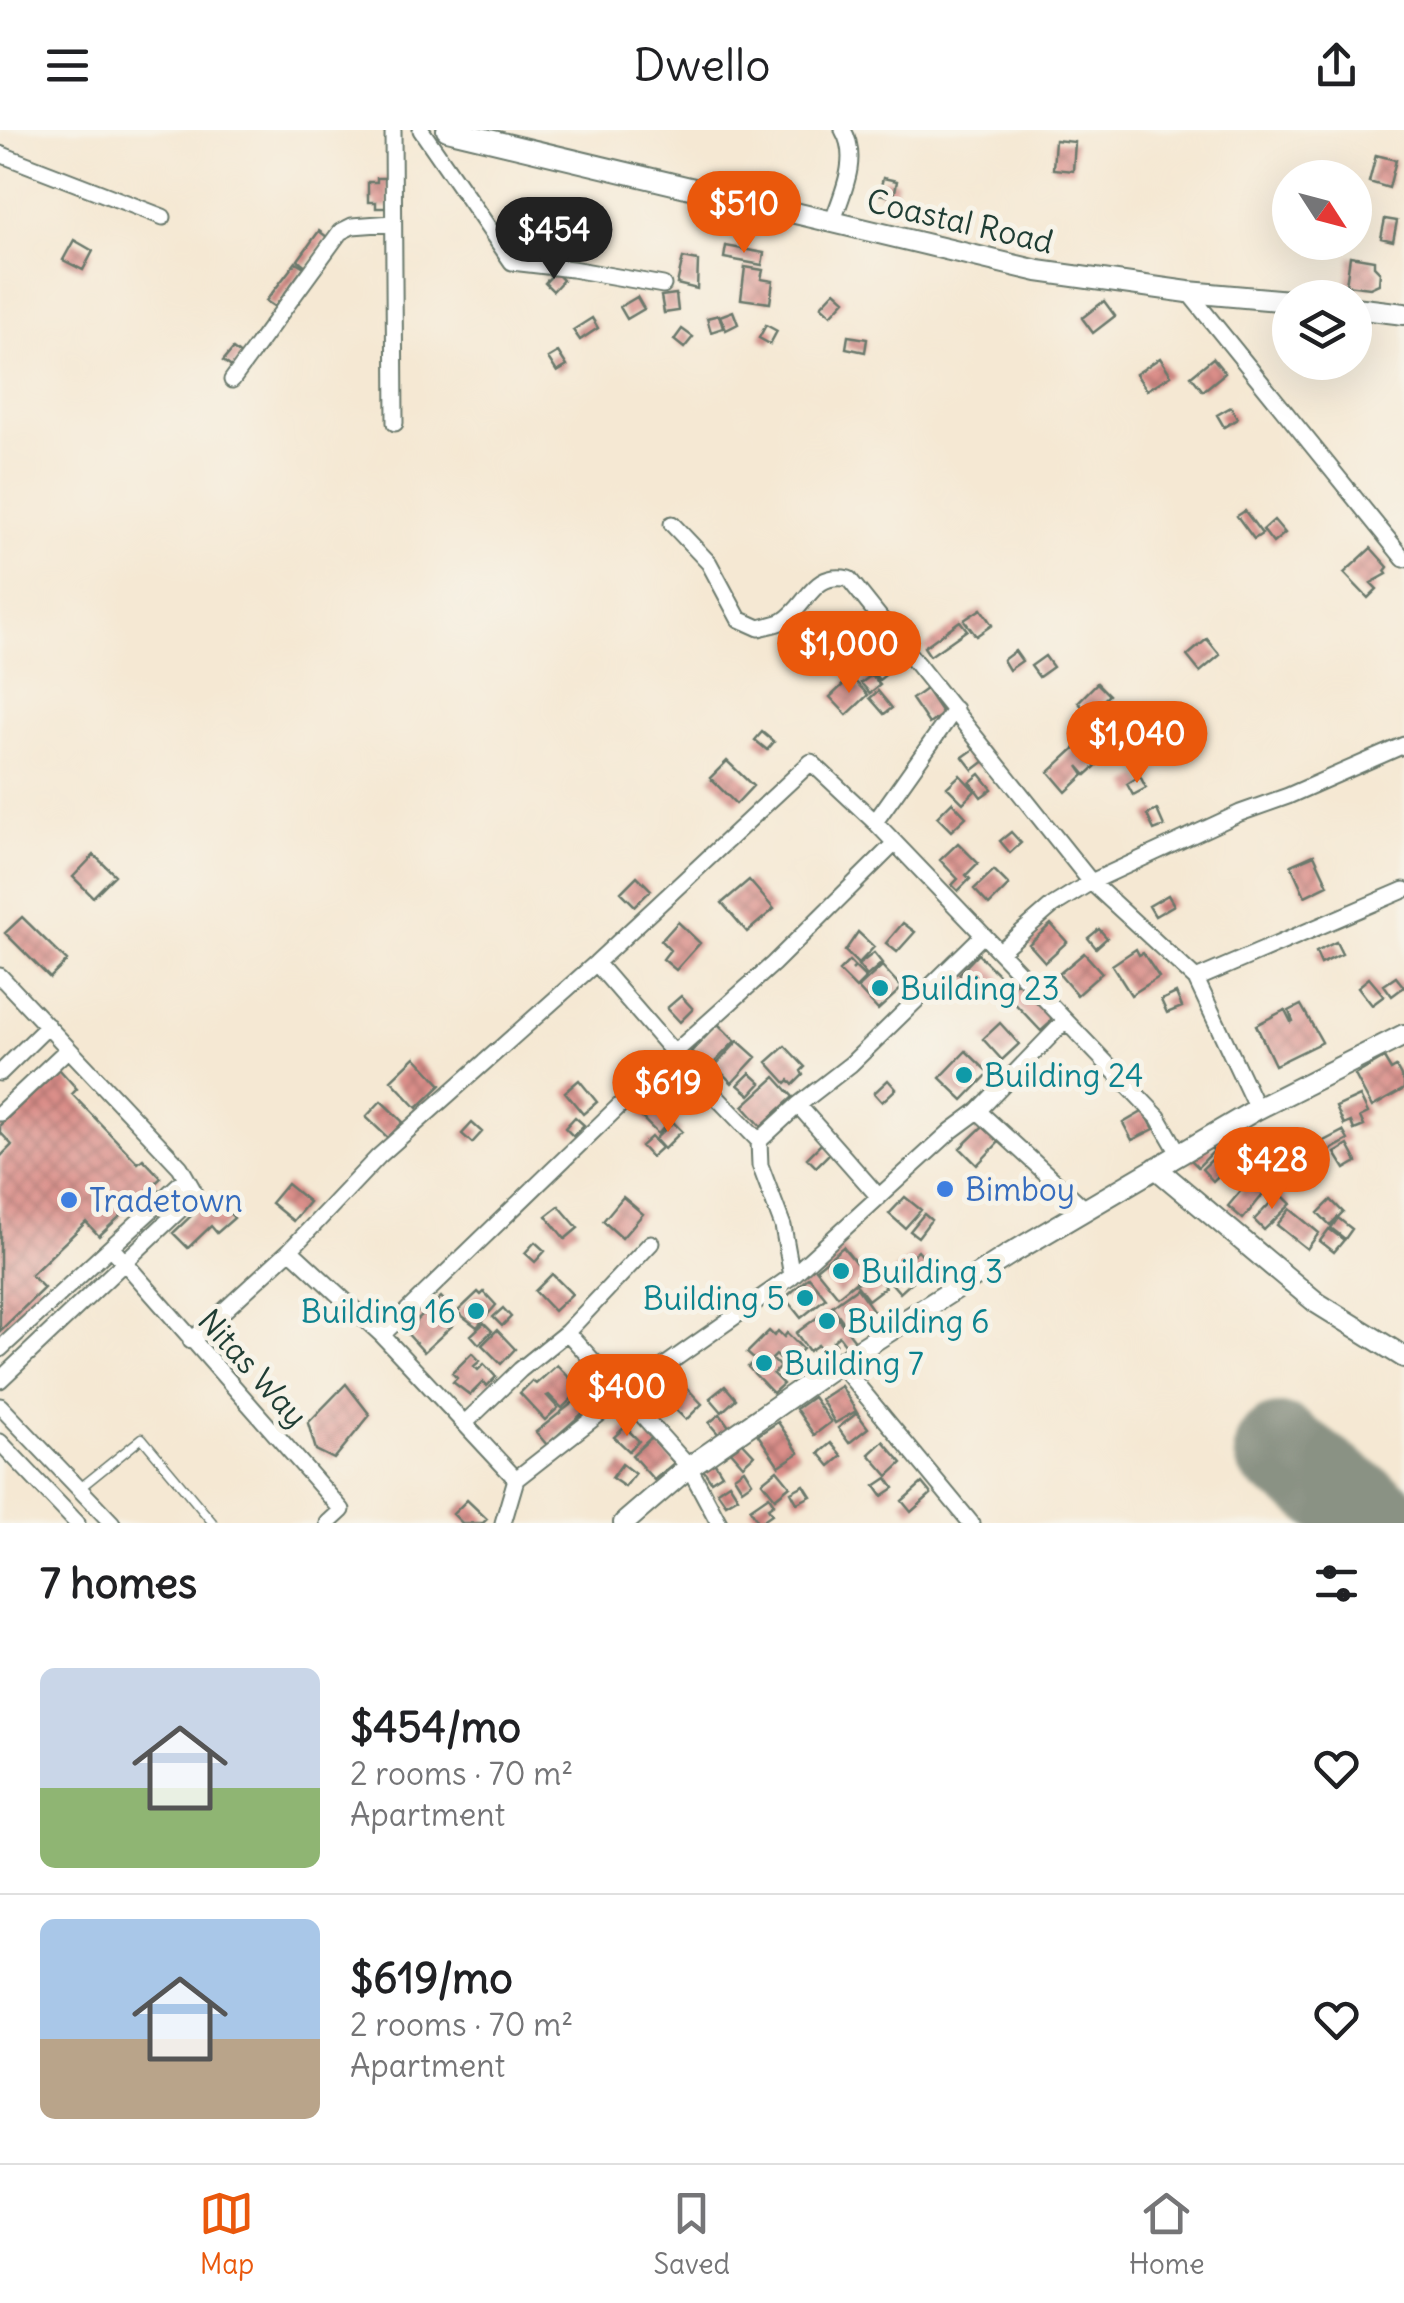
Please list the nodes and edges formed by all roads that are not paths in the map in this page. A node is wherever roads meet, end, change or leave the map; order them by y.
1 (393, 130) edge
2 (420, 130) edge
3 (447, 130) edge
4 (843, 130) edge
5 (0, 154) edge
6 (164, 217) dead end
7 (394, 222) junction
8 (832, 223) junction
9 (663, 285) dead end
10 (1188, 292) junction
11 (1272, 299) edge
12 (1372, 310) edge
13 (1404, 314) edge
14 (232, 380) dead end
15 (395, 423) dead end
16 (672, 524) dead end
17 (1404, 559) edge
18 (955, 709) junction
19 (1404, 745) edge
20 (874, 822) junction
21 (894, 843) junction
22 (1090, 882) junction
23 (1404, 890) edge
24 (982, 936) junction
25 (1000, 951) junction
26 (596, 962) junction
27 (0, 976) edge
28 (1196, 979) junction
29 (1064, 1022) junction
30 (48, 1026) junction
31 (1404, 1035) edge
32 (68, 1050) junction
33 (674, 1053) junction
34 (3, 1065) edge
35 (798, 1105) junction
36 (1257, 1109) junction
37 (978, 1111) junction
38 (0, 1113) edge
39 (759, 1141) junction
40 (1180, 1155) junction
41 (1156, 1168) junction
42 (186, 1178) junction
43 (879, 1197) junction
44 (1086, 1210) junction
45 (651, 1243) dead end
46 (111, 1247) junction
47 (290, 1250) junction
48 (124, 1262) junction
49 (792, 1276) junction
50 (567, 1332) junction
51 (382, 1336) junction
52 (191, 1341) junction
53 (0, 1349) edge
54 (1404, 1357) edge
55 (839, 1363) junction
56 (0, 1380) edge
57 (622, 1396) junction
58 (0, 1406) edge
59 (465, 1423) junction
60 (0, 1442) edge
61 (689, 1467) junction
62 (516, 1480) junction
63 (79, 1489) junction
64 (105, 1521) edge
65 (77, 1523) edge
66 (213, 1523) edge
67 (328, 1523) edge
68 (502, 1523) edge
69 (624, 1523) edge
70 (719, 1523) edge
71 (971, 1523) edge

1 - 7 street
2 - 9 street
3 - 8 street, Coastal Road
4 - 8 street
5 - 6 street
7 - 14 street
7 - 15 street
8 - 10 street, Coastal Road
10 - 11 street, Coastal Road
10 - 17 street
12 - 13 street
16 - 18 street
18 - 20 street
18 - 22 street
19 - 22 street
20 - 21 street
20 - 26 street
21 - 24 street
21 - 33 street
22 - 25 street
22 - 28 street
23 - 28 street
24 - 25 street
24 - 35 street
25 - 29 street
26 - 33 street
26 - 47 street
27 - 30 street
28 - 36 street
29 - 37 street
29 - 40 street
30 - 32 street
30 - 34 street
31 - 36 street
32 - 38 street
32 - 42 street
33 - 39 street
33 - 51 street
35 - 39 street
35 - 43 street
36 - 40 street
37 - 43 street
37 - 44 street
39 - 49 street
40 - 41 street
41 - 44 street
41 - 54 street
42 - 46 street
42 - 48 street
43 - 49 street
44 - 55 street
45 - 50 street
46 - 48 street, Nitas Way
46 - 53 street
47 - 51 street
47 - 52 street
48 - 52 street, Nitas Way
48 - 56 street
49 - 57 street
50 - 57 street
50 - 59 street
51 - 59 street
52 - 67 street, Nitas Way
55 - 61 street
55 - 71 street
57 - 61 street
57 - 62 street
58 - 63 street
59 - 62 street
60 - 65 street
61 - 69 street
61 - 70 street
62 - 68 street
63 - 64 street
63 - 66 lane

